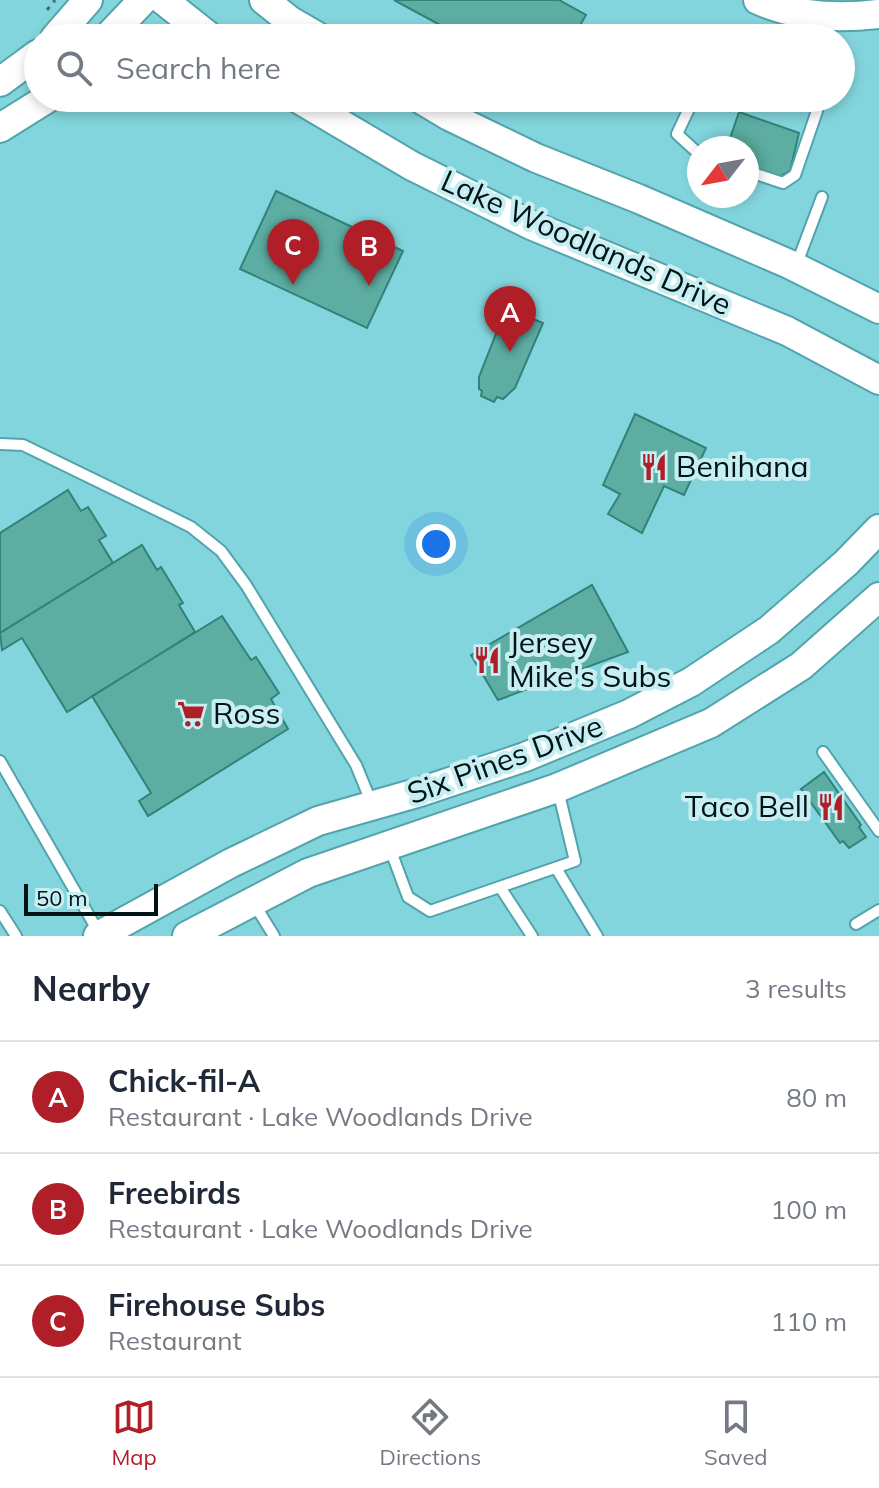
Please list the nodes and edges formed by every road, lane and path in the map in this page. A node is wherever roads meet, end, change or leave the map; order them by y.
1 (88, 0) edge
2 (143, 0) edge
3 (163, 0) edge
4 (264, 0) edge
5 (758, 0) edge
6 (879, 14) edge
7 (67, 24) edge
8 (120, 24) edge
9 (193, 24) edge
10 (296, 24) edge
11 (24, 64) edge
12 (0, 82) edge
13 (26, 112) edge
14 (321, 112) edge
15 (442, 112) edge
16 (687, 112) edge
17 (817, 112) edge
18 (0, 128) edge
19 (687, 143) edge
20 (759, 175) edge
21 (822, 197) dead end
22 (795, 267) junction
23 (879, 309) edge
24 (879, 380) edge
25 (0, 444) edge
26 (879, 529) edge
27 (879, 597) edge
28 (691, 682) junction
29 (711, 723) junction
30 (823, 752) dead end
31 (0, 761) edge
32 (557, 788) junction
33 (373, 806) junction
34 (879, 831) edge
35 (388, 844) junction
36 (556, 868) junction
37 (500, 887) junction
38 (251, 901) junction
39 (879, 910) edge
40 (0, 911) edge
41 (856, 924) dead end
42 (16, 936) edge
43 (100, 936) edge
44 (187, 936) edge
45 (274, 936) edge
46 (532, 936) edge
47 (597, 936) edge

1 - 7 street
2 - 8 street
3 - 9 street
4 - 10 street
5 - 6 street
11 - 12 street
13 - 18 street
14 - 24 street, Lake Woodlands Drive
15 - 22 street, Lake Woodlands Drive
16 - 19 lane
17 - 20 lane
21 - 22 lane
22 - 23 street, Lake Woodlands Drive
25 - 33 lane
26 - 28 street, Six Pines Drive
27 - 29 street, Six Pines Drive
28 - 29 street
28 - 33 street, Six Pines Drive
29 - 32 street, Six Pines Drive
30 - 34 lane
31 - 43 lane
32 - 35 street, Six Pines Drive
32 - 36 lane
33 - 35 street
33 - 43 street, Six Pines Drive
35 - 37 lane
35 - 38 street, Six Pines Drive
36 - 37 lane
36 - 47 lane
37 - 46 lane
38 - 44 street, Six Pines Drive
38 - 45 lane
39 - 41 lane
40 - 42 lane

